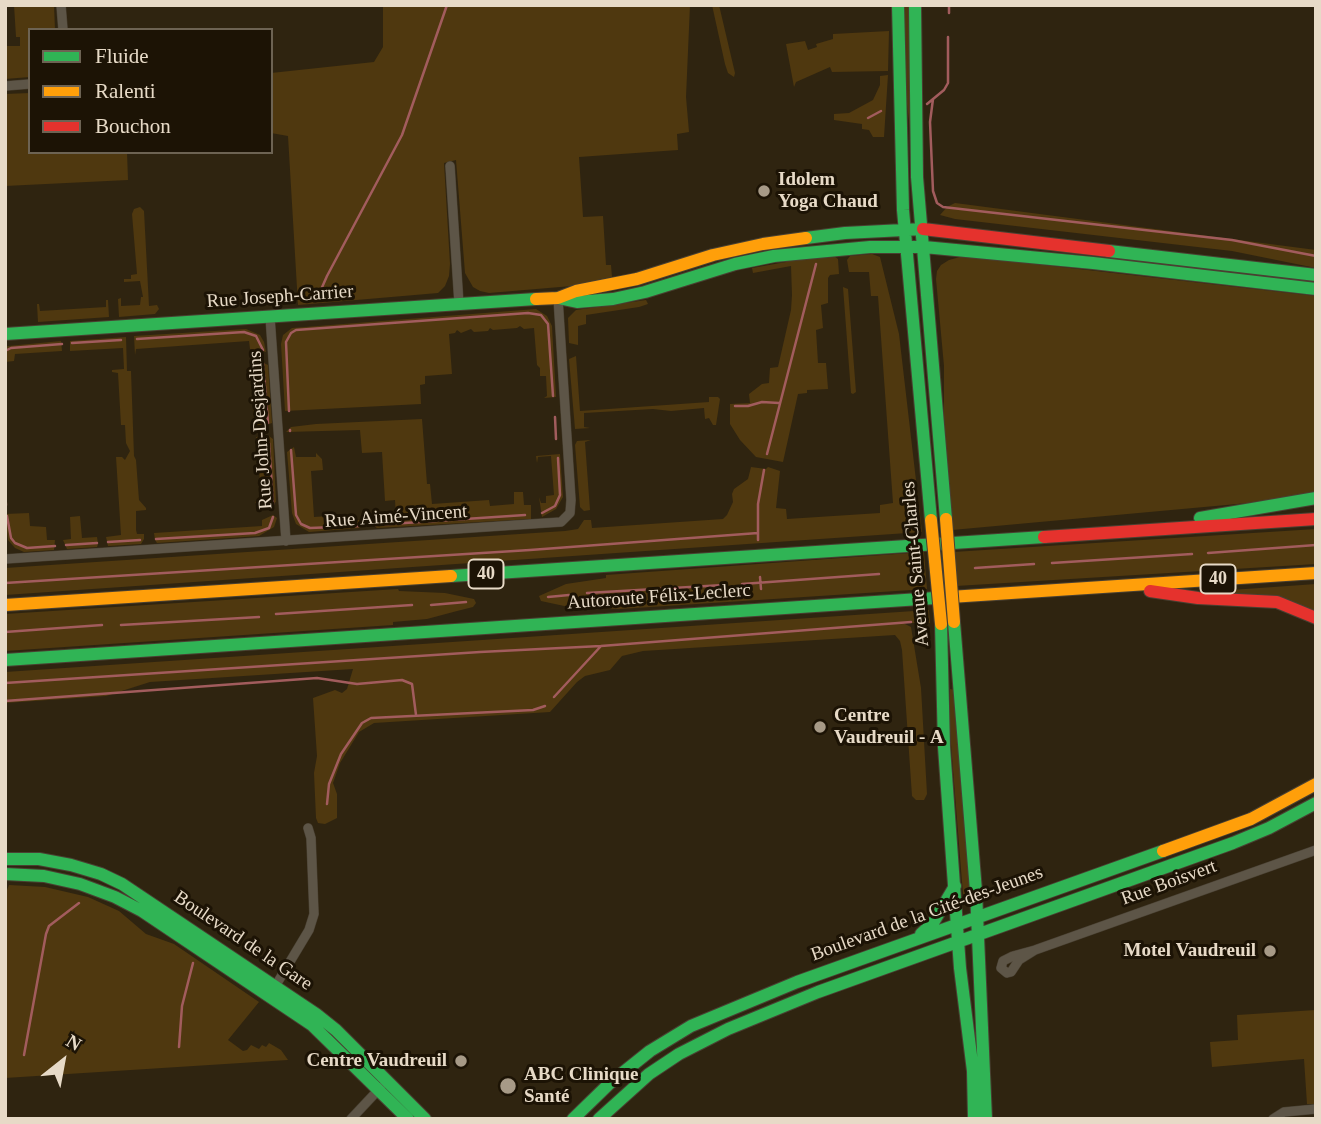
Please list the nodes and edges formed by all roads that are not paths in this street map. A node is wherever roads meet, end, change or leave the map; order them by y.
1 (61, 5) edge
2 (898, 5) edge
3 (915, 5) edge
4 (63, 28) edge
5 (28, 84) edge
6 (5, 86) edge
7 (450, 166) dead end
8 (904, 229) junction
9 (923, 229) junction
10 (906, 247) junction
11 (924, 247) junction
12 (1316, 275) edge
13 (1316, 289) edge
14 (558, 298) junction
15 (459, 304) junction
16 (270, 317) junction
17 (5, 334) edge
18 (1316, 498) edge
19 (1316, 519) edge
20 (1133, 531) junction
21 (286, 541) junction
22 (5, 559) edge
23 (1316, 573) edge
24 (1120, 586) junction
25 (5, 606) edge
26 (1316, 618) edge
27 (947, 623) junction
28 (5, 660) edge
29 (1316, 785) edge
30 (1316, 803) edge
31 (308, 828) dead end
32 (1316, 850) edge
33 (5, 859) edge
34 (5, 874) edge
35 (955, 886) junction
36 (978, 917) junction
37 (958, 924) junction
38 (979, 935) junction
39 (916, 939) junction
40 (959, 942) junction
41 (1035, 950) dead end
42 (273, 990) junction
43 (382, 1085) junction
44 (1316, 1109) edge
45 (351, 1119) edge
46 (408, 1119) edge
47 (425, 1119) edge
48 (573, 1119) edge
49 (599, 1119) edge
50 (974, 1119) edge
51 (986, 1119) edge
52 (1273, 1119) edge

1 - 4 street
2 - 8 main road, Avenue Saint-Charles
3 - 9 main road, Avenue Saint-Charles
5 - 6 street
7 - 15 street
8 - 9 main road, Rue Joseph-Carrier
8 - 10 main road, Avenue Saint-Charles
8 - 14 main road, Rue Joseph-Carrier
9 - 11 main road, Avenue Saint-Charles
9 - 12 main road, Rue Joseph-Carrier
10 - 11 main road, Rue Joseph-Carrier
10 - 14 main road, Rue Joseph-Carrier
10 - 27 main road, Avenue Saint-Charles, bridge
11 - 13 main road, Rue Joseph-Carrier
11 - 27 main road, Avenue Saint-Charles, bridge
14 - 15 main road, Rue Joseph-Carrier
14 - 21 street, Rue Aimé-Vincent
15 - 16 main road, Rue Joseph-Carrier
16 - 17 main road, Rue Joseph-Carrier
16 - 21 street, Rue John-Desjardins
18 - 20 main road
19 - 20 main road, Autoroute Félix-Leclerc / 40
20 - 25 main road, Autoroute Félix-Leclerc / 40
21 - 22 street, Rue Aimé-Vincent
23 - 24 main road, Autoroute Félix-Leclerc / 40
24 - 26 main road
24 - 28 main road, Autoroute Félix-Leclerc / 40
27 - 35 main road, Avenue Saint-Charles
27 - 36 main road, Avenue Saint-Charles
29 - 36 main road, Boulevard de la Cité-des-Jeunes
30 - 38 main road, Boulevard de la Cité-des-Jeunes
31 - 42 street
32 - 41 street, Rue Boisvert
33 - 42 main road, Boulevard de la Gare
34 - 42 main road, Boulevard de la Gare
35 - 37 main road, Avenue Saint-Charles
35 - 39 main road
36 - 37 main road, Boulevard de la Cité-des-Jeunes
36 - 38 main road, Avenue Saint-Charles
37 - 39 main road, Boulevard de la Cité-des-Jeunes
37 - 40 main road, Avenue Saint-Charles
38 - 40 main road, Boulevard de la Cité-des-Jeunes
38 - 51 main road, Avenue Saint-Charles
39 - 48 main road, Boulevard de la Cité-des-Jeunes
40 - 49 main road, Boulevard de la Cité-des-Jeunes
40 - 50 main road, Avenue Saint-Charles
42 - 43 main road, Boulevard de la Gare
43 - 45 street
43 - 46 main road, Boulevard de la Gare
43 - 47 main road, Boulevard de la Gare
44 - 52 street

